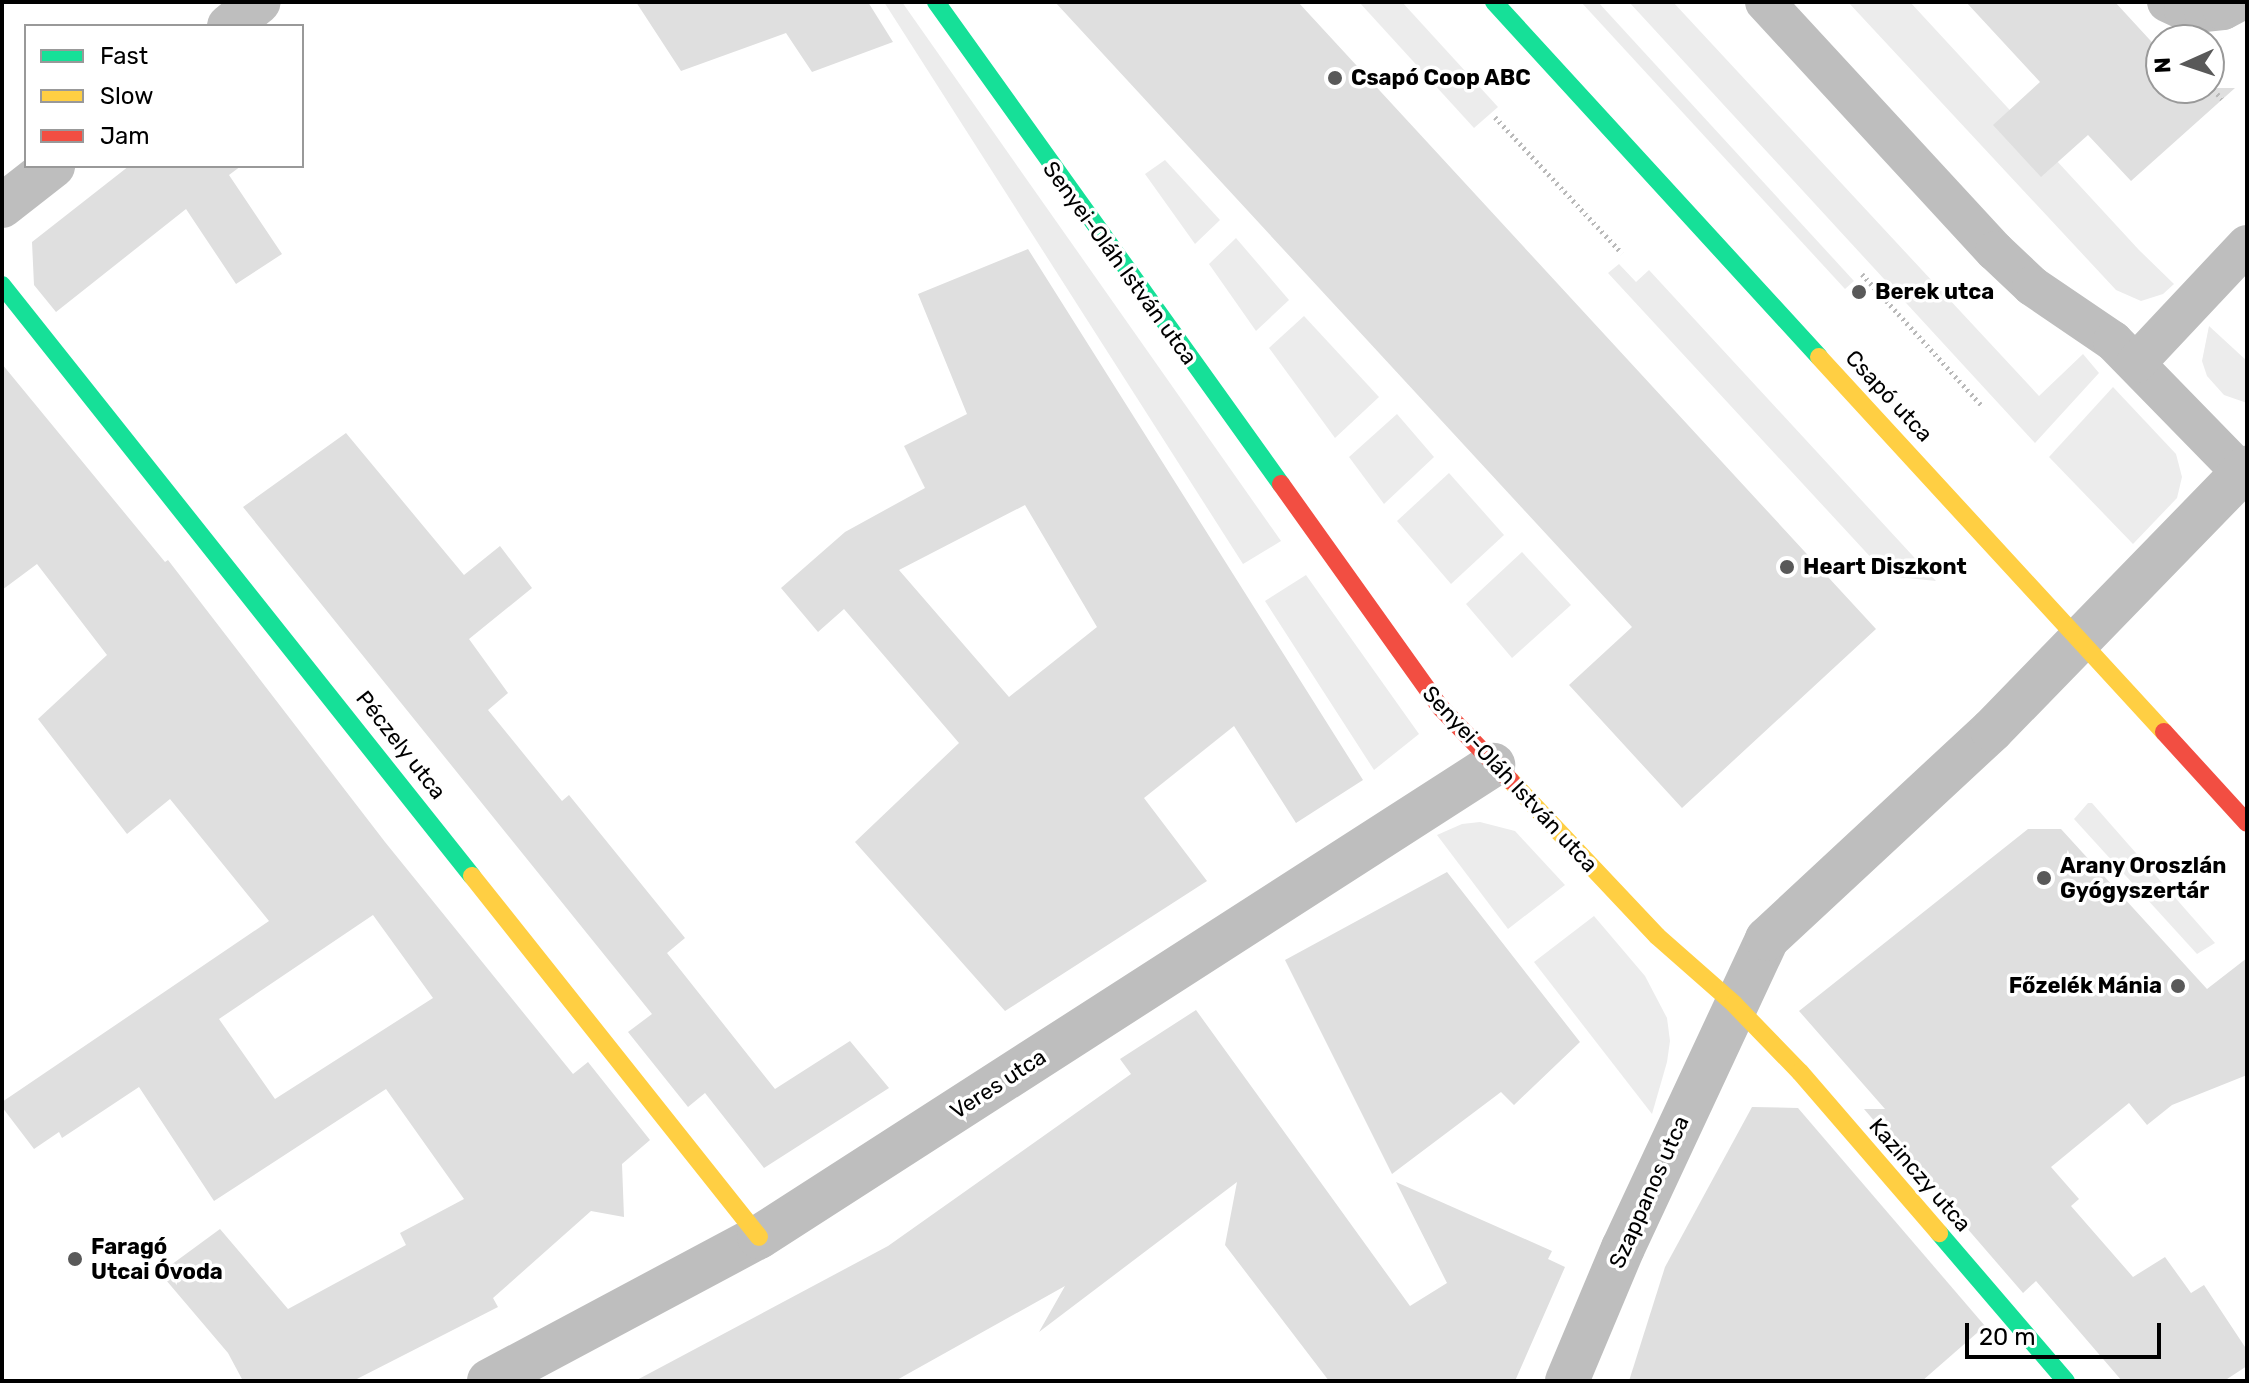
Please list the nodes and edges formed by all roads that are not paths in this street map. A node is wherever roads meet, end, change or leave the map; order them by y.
1 (259, 2) edge
2 (936, 2) edge
3 (1494, 2) edge
4 (1765, 2) edge
5 (2167, 2) edge
6 (2238, 2) edge
7 (232, 24) edge
8 (50, 168) edge
9 (2, 206) edge
10 (2247, 245) edge
11 (2, 285) edge
12 (2136, 363) junction
13 (2245, 471) edge
14 (2080, 642) junction
15 (1493, 765) junction
16 (2247, 823) edge
17 (1734, 1004) junction
18 (759, 1237) junction
19 (489, 1381) edge
20 (1567, 1381) edge
21 (2066, 1381) edge

1 - 7 street
2 - 15 street, Senyei-Oláh István utca
3 - 14 street, Csapó utca
4 - 12 lane
5 - 6 lane
8 - 9 street
10 - 12 lane
11 - 18 street, Péczely utca
12 - 13 lane
13 - 14 street
14 - 16 street, Csapó utca
14 - 17 street
15 - 17 street, Senyei-Oláh István utca
15 - 18 street, Veres utca
17 - 20 street, Szappanos utca
17 - 21 street, Kazinczy utca
18 - 19 street, Veres utca

